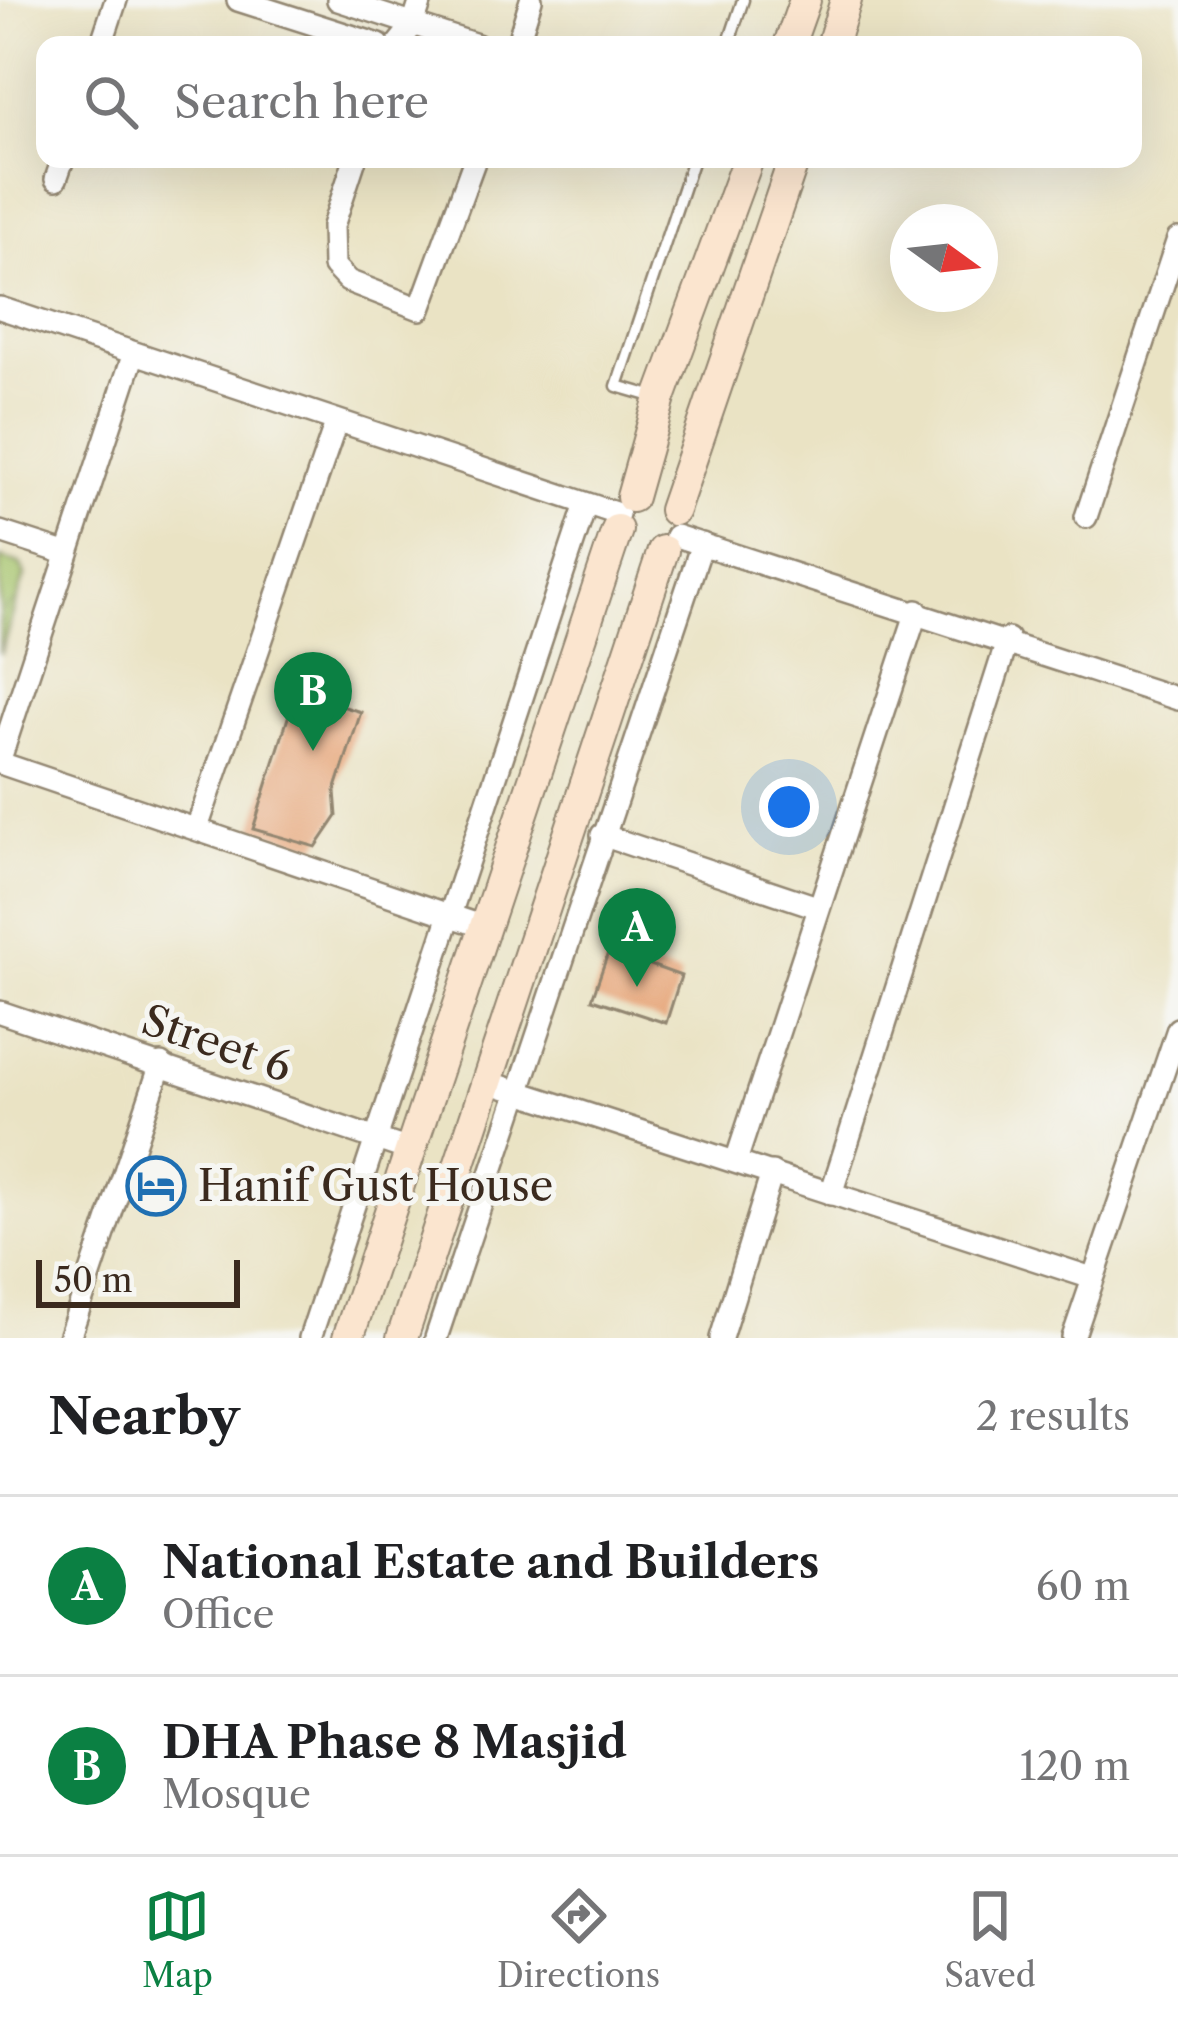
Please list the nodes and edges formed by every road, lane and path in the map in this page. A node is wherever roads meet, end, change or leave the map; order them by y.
1 (116, 0) edge
2 (338, 0) edge
3 (421, 0) edge
4 (531, 0) edge
5 (742, 0) edge
6 (805, 0) edge
7 (846, 0) edge
8 (256, 3) edge
9 (413, 25) junction
10 (103, 36) edge
11 (353, 36) edge
12 (404, 36) edge
13 (448, 36) edge
14 (520, 36) edge
15 (731, 36) edge
16 (792, 36) edge
17 (835, 36) edge
18 (352, 168) edge
19 (472, 168) edge
20 (690, 168) edge
21 (740, 168) edge
22 (791, 168) edge
23 (1178, 239) edge
24 (0, 308) edge
25 (134, 353) junction
26 (664, 387) junction
27 (716, 393) junction
28 (336, 423) junction
29 (586, 504) junction
30 (622, 514) junction
31 (1086, 517) dead end
32 (0, 532) edge
33 (679, 535) junction
34 (65, 553) junction
35 (917, 611) junction
36 (1008, 639) junction
37 (1178, 699) edge
38 (0, 761) edge
39 (197, 828) junction
40 (602, 836) junction
41 (818, 907) junction
42 (451, 916) junction
43 (484, 927) junction
44 (0, 1012) edge
45 (1178, 1029) edge
46 (161, 1064) junction
47 (438, 1066) junction
48 (488, 1082) junction
49 (518, 1093) junction
50 (377, 1139) junction
51 (409, 1150) junction
52 (736, 1161) junction
53 (772, 1174) junction
54 (831, 1194) junction
55 (1092, 1278) junction
56 (69, 1338) edge
57 (310, 1338) edge
58 (347, 1338) edge
59 (402, 1338) edge
60 (436, 1338) edge
61 (721, 1338) edge
62 (1073, 1338) edge

1 - 10 street
2 - 9 street
3 - 9 street
4 - 14 street
5 - 15 lane
6 - 16 street
7 - 17 street
8 - 11 street
9 - 12 street
9 - 13 street
18 - 19 street
20 - 26 lane
21 - 26 street
22 - 27 street
23 - 31 street
24 - 25 street
25 - 28 street
25 - 34 street
26 - 27 street
26 - 30 street
27 - 33 street
28 - 29 street
28 - 39 street
29 - 30 street
29 - 42 street
30 - 33 street
30 - 33 street
30 - 43 street
32 - 34 street
33 - 35 street
33 - 40 street
33 - 48 street
34 - 38 street
35 - 36 street
35 - 41 street
36 - 37 street
36 - 54 street
38 - 39 street
39 - 42 street
40 - 41 street
40 - 49 street
41 - 52 street
42 - 43 street
42 - 50 street
43 - 47 street
44 - 46 street, Street 6
45 - 55 street
46 - 50 street, Street 6
46 - 56 street
47 - 48 street
47 - 51 street
48 - 49 street
48 - 59 street
49 - 52 street
49 - 60 street
50 - 51 street, Street 6
50 - 57 street
51 - 58 street
52 - 53 street
53 - 54 street
53 - 61 street
54 - 55 street
55 - 62 street

